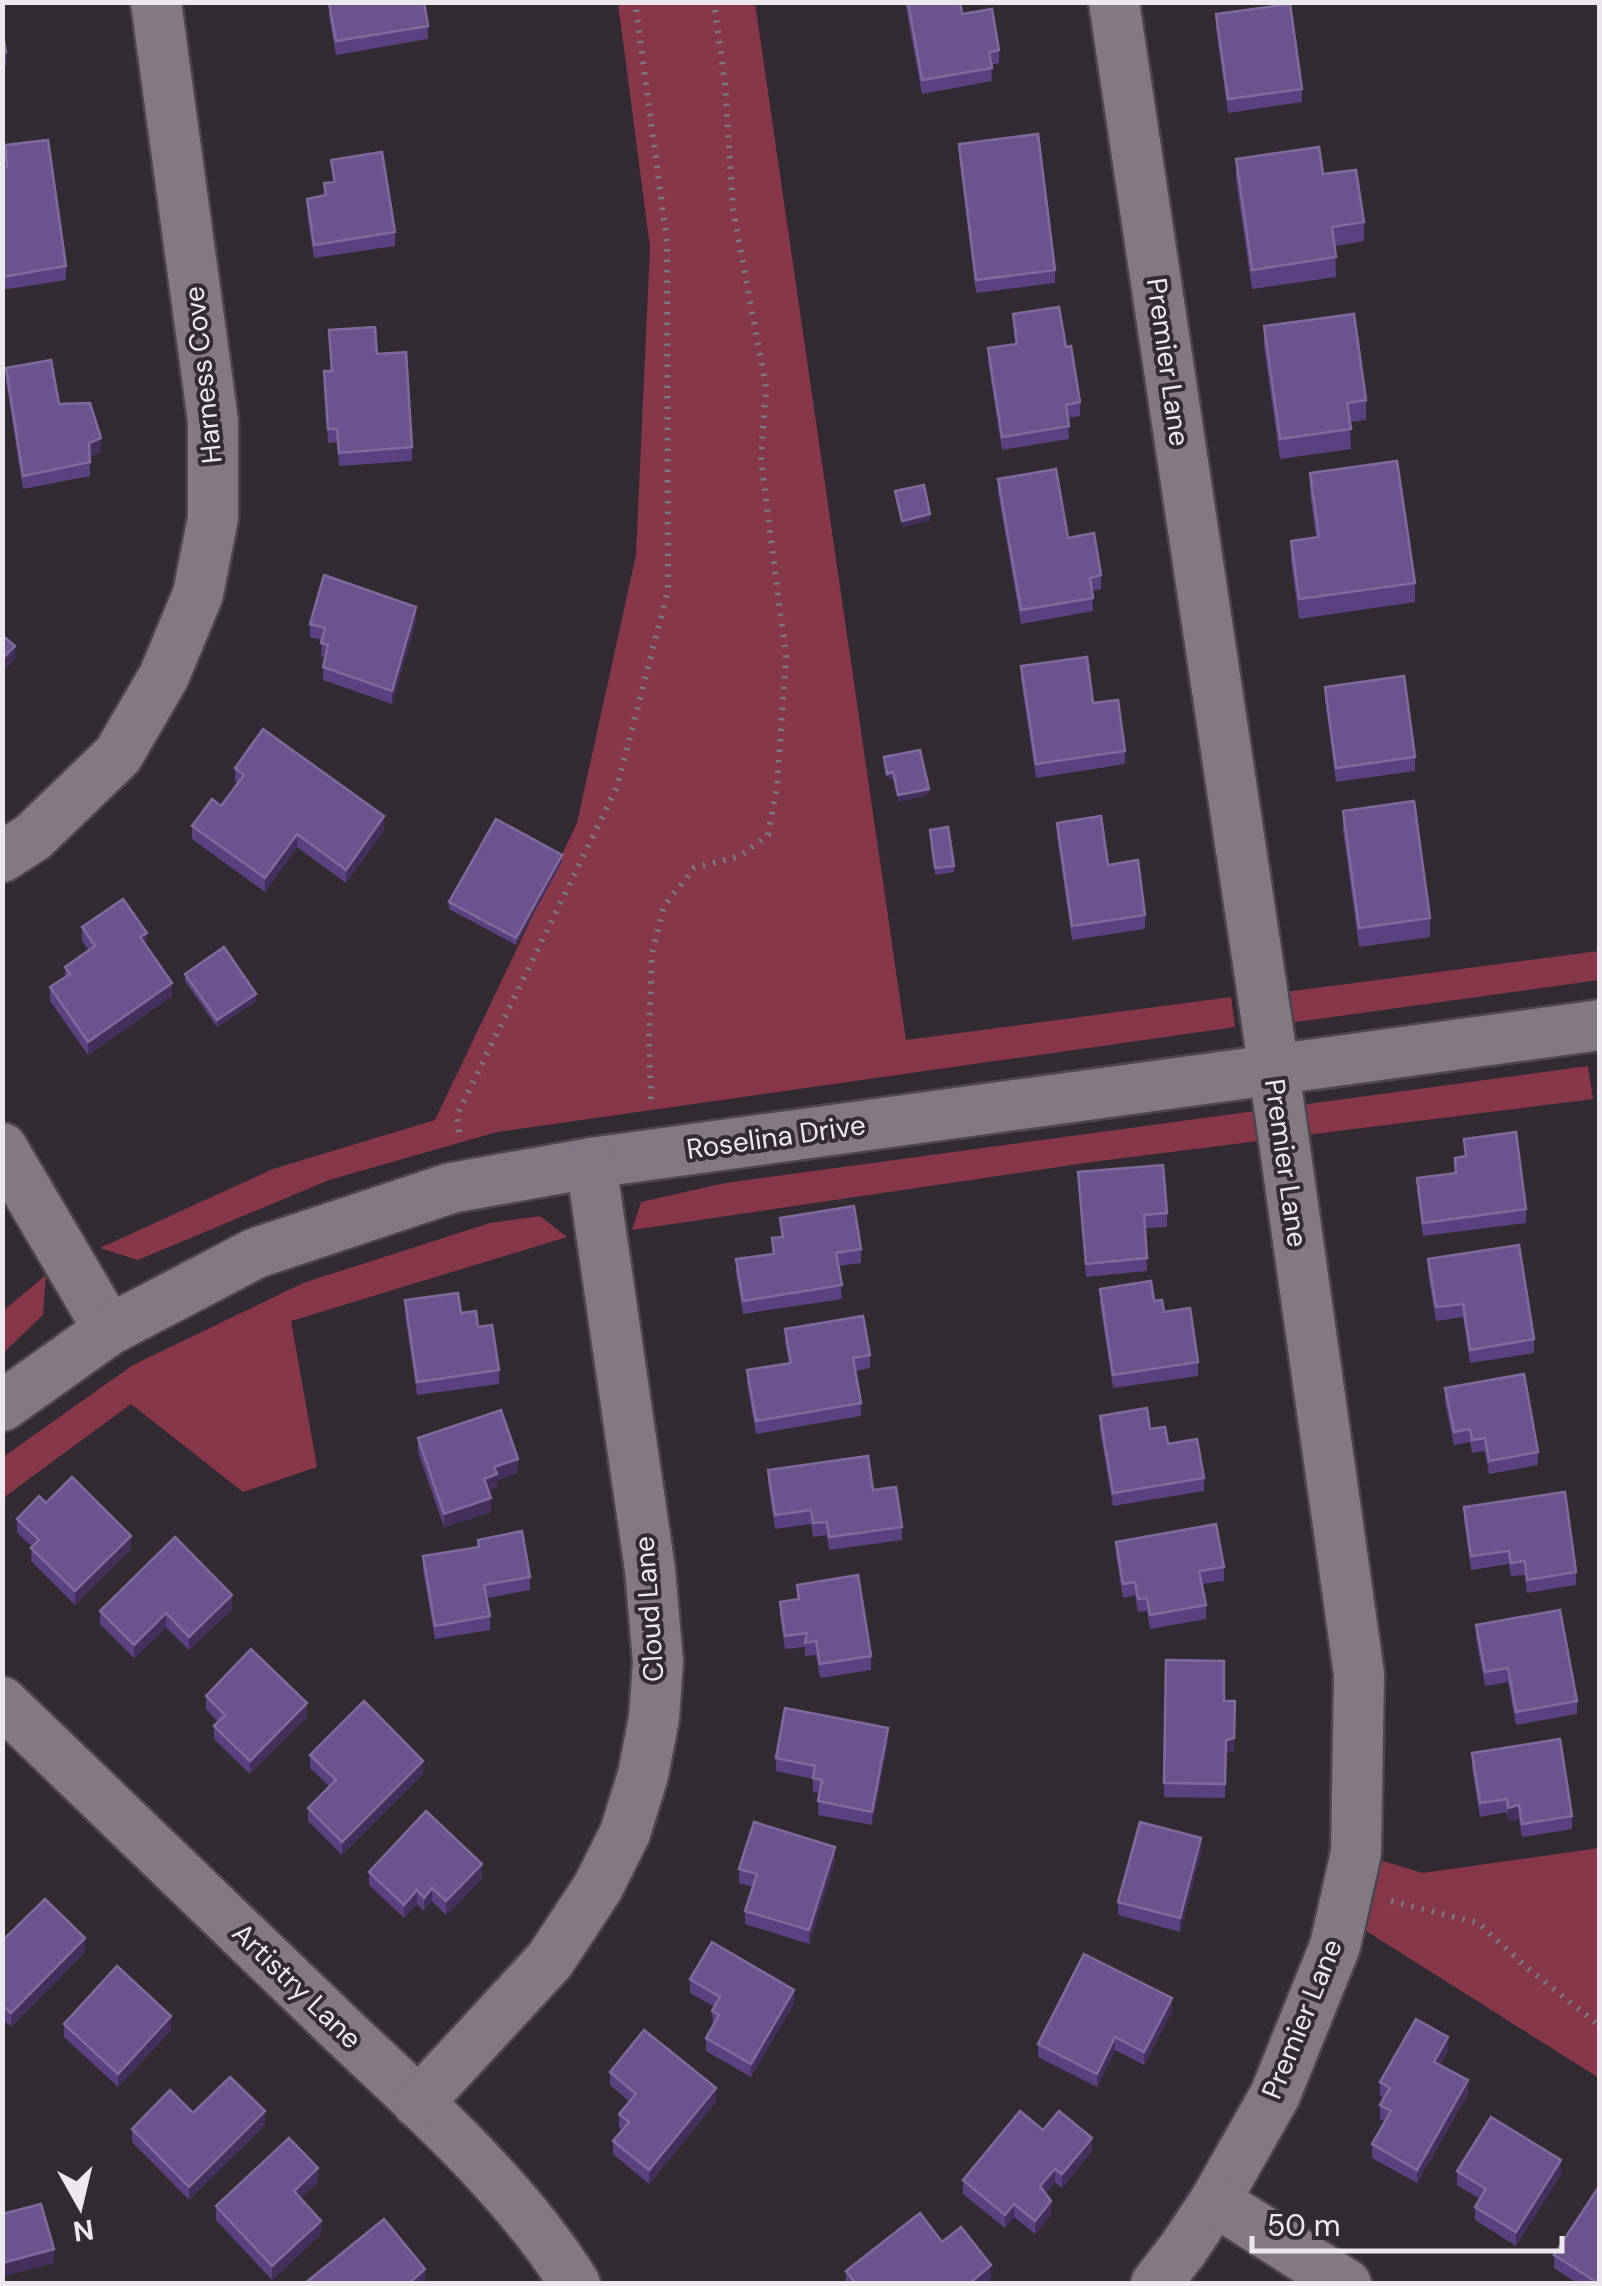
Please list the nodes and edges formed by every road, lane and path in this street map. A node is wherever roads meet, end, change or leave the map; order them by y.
1 (156, 2) edge
2 (635, 2) edge
3 (714, 2) edge
4 (1114, 2) edge
5 (2, 857) edge
6 (1600, 1026) edge
7 (1274, 1070) junction
8 (652, 1099) dead end
9 (459, 1132) dead end
10 (2, 1148) edge
11 (590, 1163) junction
12 (109, 1330) junction
13 (2, 1406) edge
14 (2, 1702) edge
15 (1376, 1896) dead end
16 (1600, 2026) edge
17 (418, 2102) junction
18 (1214, 2201) junction
19 (575, 2284) edge
20 (1156, 2284) edge
21 (1346, 2284) edge

1 - 5 street, Harness Cove
2 - 9 path
3 - 8 path
4 - 7 street, Premier Lane
6 - 7 street, Roselina Drive
7 - 11 street, Roselina Drive
7 - 18 street, Premier Lane
10 - 12 street
11 - 12 street, Roselina Drive
11 - 17 street, Cloud Lane
12 - 13 street, Roselina Drive
14 - 17 street, Artistry Lane
15 - 16 path
17 - 19 street, Artistry Lane
18 - 20 street, Premier Lane
18 - 21 street

